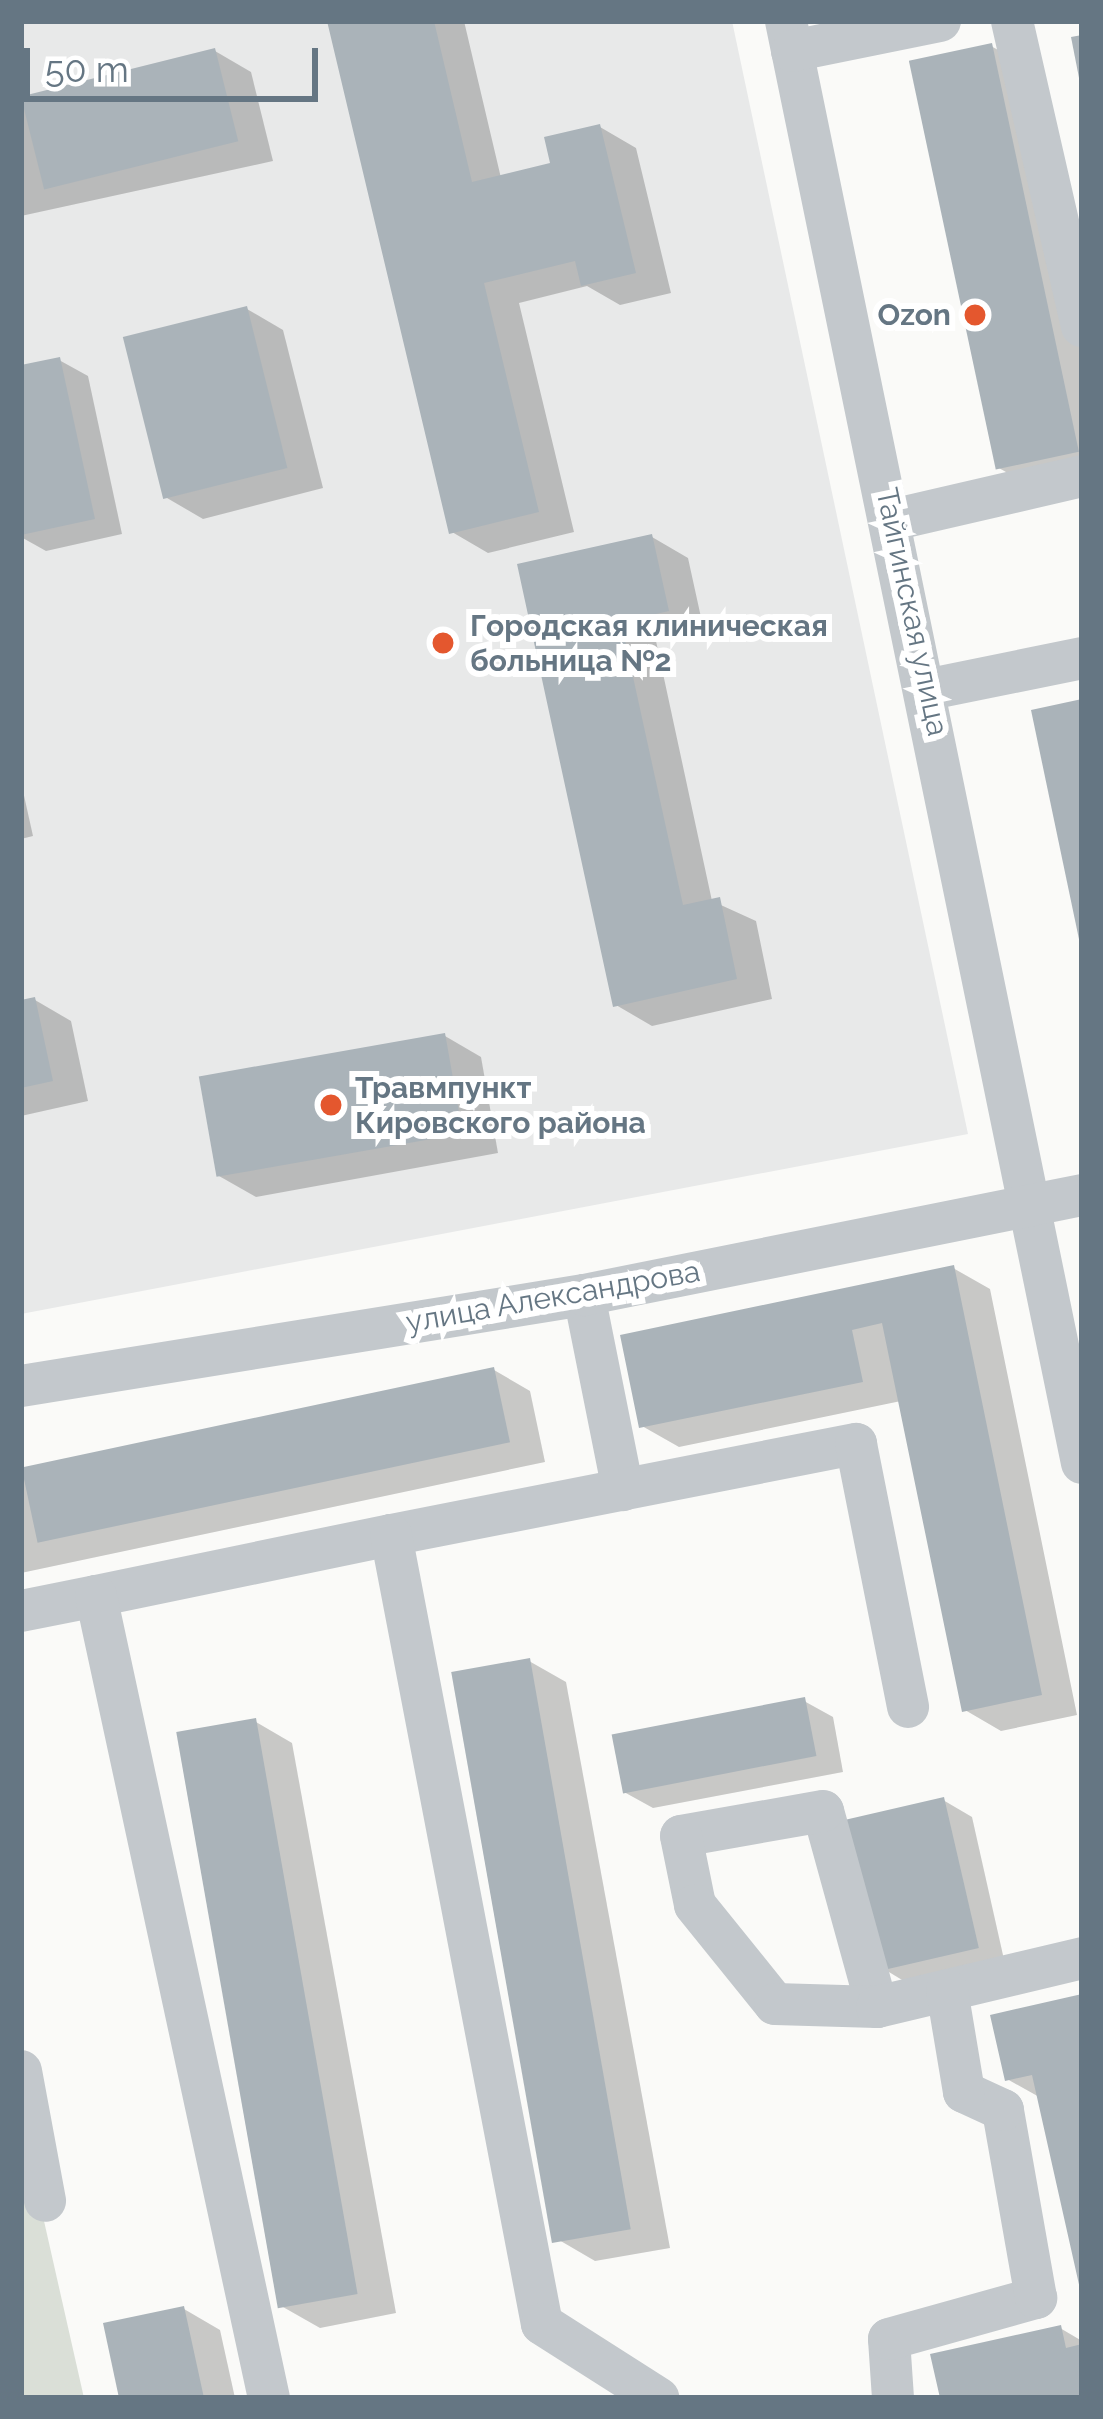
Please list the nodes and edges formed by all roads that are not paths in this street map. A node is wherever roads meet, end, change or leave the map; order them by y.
1 (940, 21) edge
2 (1012, 21) edge
3 (789, 36) edge
4 (1081, 316) edge
5 (1082, 476) edge
6 (892, 520) junction
7 (1082, 658) edge
8 (930, 689) junction
9 (1082, 1195) edge
10 (1030, 1205) junction
11 (584, 1295) junction
12 (21, 1386) edge
13 (1082, 1463) edge
14 (623, 1490) junction
15 (391, 1535) junction
16 (96, 1596) junction
17 (21, 1611) edge
18 (908, 1707) dead end
19 (1082, 1958) edge
20 (947, 1990) junction
21 (878, 2007) junction
22 (21, 2071) edge
23 (45, 2201) dead end
24 (269, 2398) edge
25 (658, 2398) edge
26 (893, 2398) edge

1 - 3 street
2 - 4 street
3 - 6 street, Тайгинская улица
5 - 6 street
6 - 8 street, Тайгинская улица
7 - 8 street
8 - 10 street, Тайгинская улица
9 - 10 street, улица Александрова
10 - 11 street, улица Александрова
10 - 13 street, Тайгинская улица
11 - 12 street, улица Александрова
11 - 14 street
14 - 15 street
14 - 18 street
15 - 16 street
15 - 25 street
16 - 17 street
16 - 24 street
19 - 20 street
20 - 21 street
20 - 26 street
21 - 21 street
22 - 23 street

